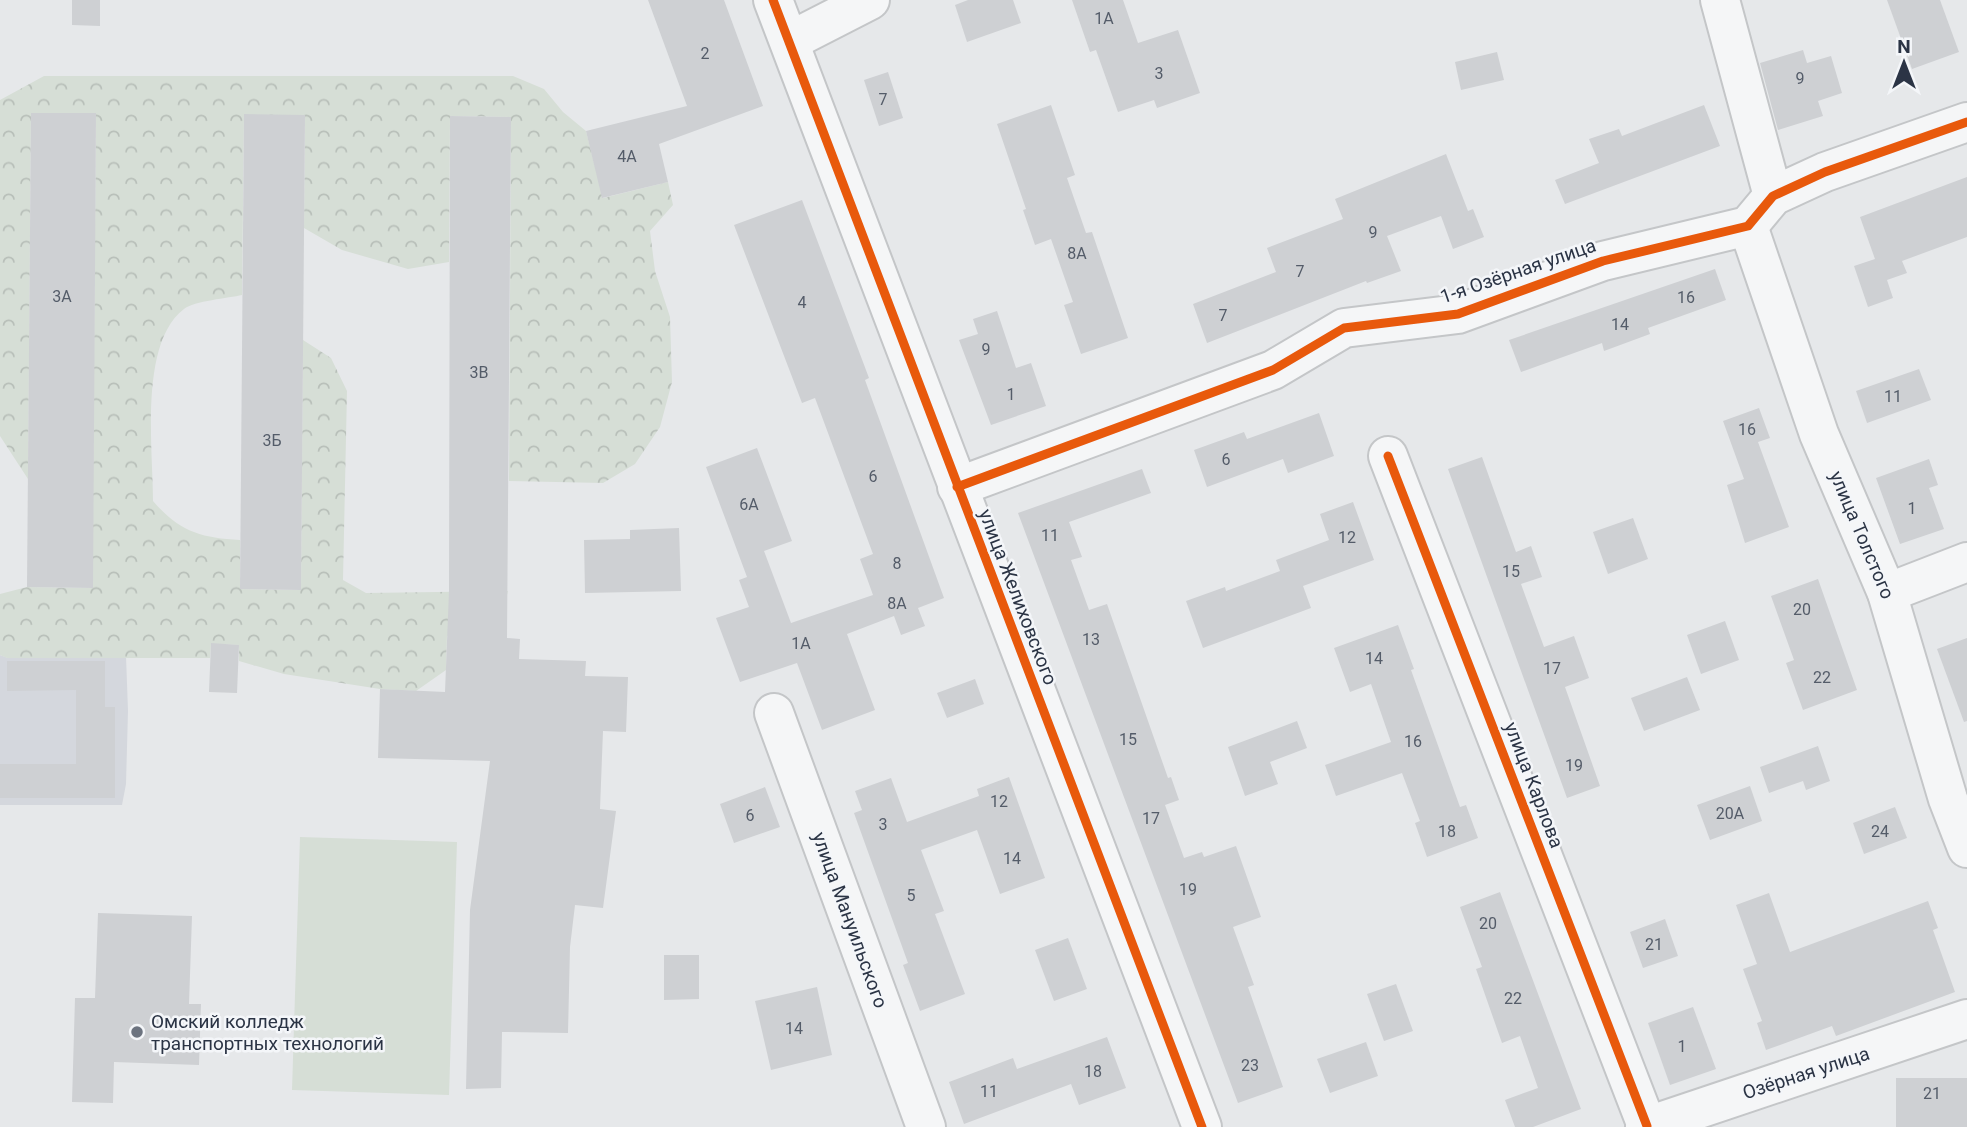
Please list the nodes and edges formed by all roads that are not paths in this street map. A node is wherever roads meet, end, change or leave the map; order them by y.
1 (773, 0) edge
2 (870, 0) edge
3 (1720, 0) edge
4 (790, 41) junction
5 (1967, 122) edge
6 (1773, 196) junction
7 (1748, 226) junction
8 (1388, 456) dead end
9 (957, 487) junction
10 (1967, 562) edge
11 (1887, 593) junction
12 (774, 713) dead end
13 (1967, 848) edge
14 (1967, 1019) edge
15 (926, 1127) edge
16 (1202, 1127) edge
17 (1646, 1127) edge

1 - 4 street, улица Желиховского
2 - 4 street
3 - 6 street
4 - 9 street, улица Желиховского
5 - 6 street
6 - 7 street
7 - 9 street, 1-я Озёрная улица
7 - 11 street, улица Толстого
8 - 17 street, улица Карлова
9 - 16 street, улица Желиховского
10 - 11 street
11 - 13 street, улица Толстого
12 - 15 street, улица Мануильского
14 - 17 street, Озёрная улица

